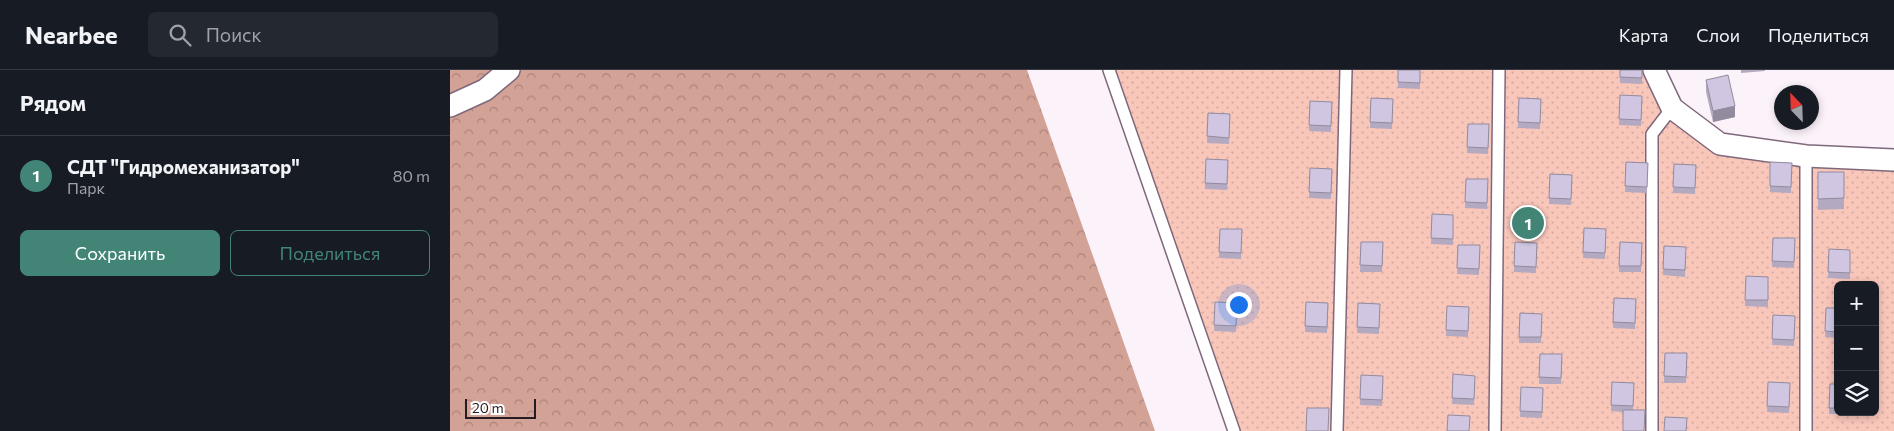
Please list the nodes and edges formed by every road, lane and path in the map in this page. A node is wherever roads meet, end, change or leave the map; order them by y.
1 (509, 70) edge
2 (1109, 70) edge
3 (1346, 70) edge
4 (1499, 70) edge
5 (1654, 70) edge
6 (450, 106) edge
7 (1672, 108) junction
8 (1806, 156) junction
9 (1894, 160) edge
10 (1234, 431) edge
11 (1337, 431) edge
12 (1495, 431) edge
13 (1652, 431) edge
14 (1806, 431) edge

1 - 6 street
2 - 10 lane
3 - 11 lane
4 - 12 lane
5 - 7 street
7 - 8 street
7 - 13 lane
8 - 9 street
8 - 14 lane

